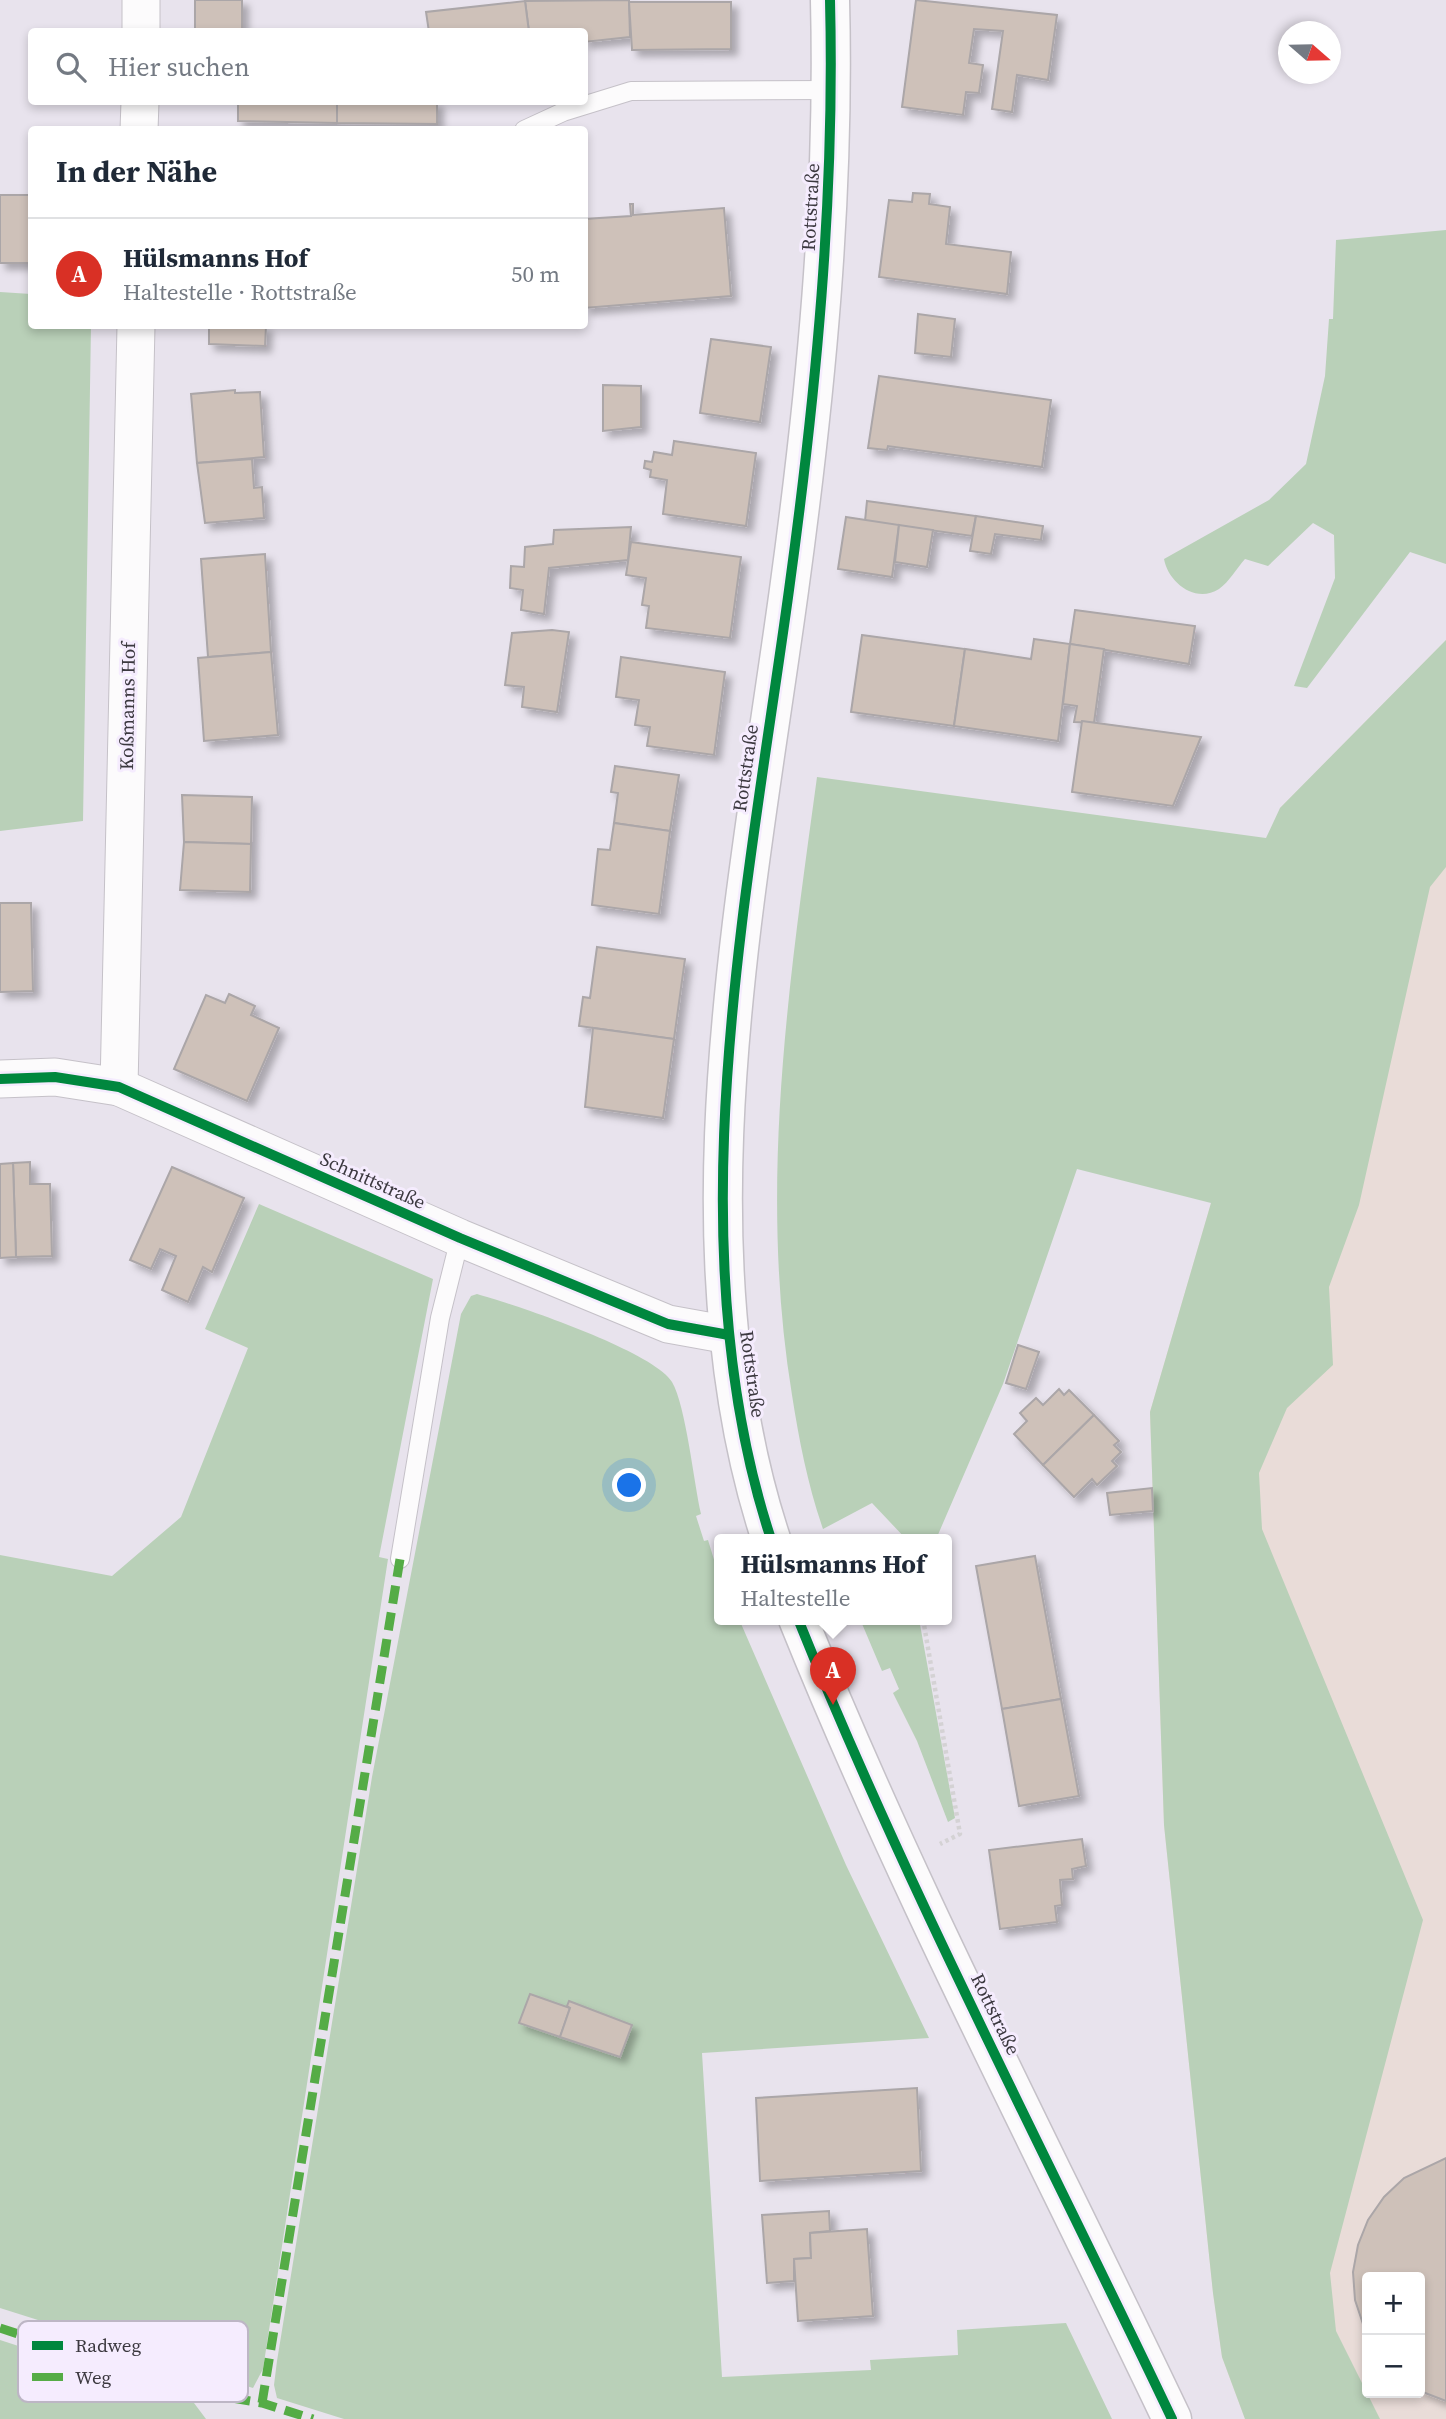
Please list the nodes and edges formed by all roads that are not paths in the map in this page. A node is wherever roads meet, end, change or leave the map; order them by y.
1 (141, 0) edge
2 (830, 0) edge
3 (141, 28) edge
4 (832, 90) junction
5 (588, 104) edge
6 (140, 105) edge
7 (585, 105) edge
8 (139, 126) edge
9 (532, 126) edge
10 (135, 329) edge
11 (0, 1079) edge
12 (119, 1087) junction
13 (460, 1238) junction
14 (729, 1335) junction
15 (770, 1534) edge
16 (400, 1559) dead end
17 (800, 1625) edge
18 (1172, 2419) edge

1 - 3 street
2 - 4 street, Rottstraße
4 - 5 lane
4 - 14 street, Rottstraße
6 - 8 street
7 - 9 lane
10 - 12 street, Koßmanns Hof
11 - 12 street, Schnittstraße
12 - 13 street, Schnittstraße
13 - 14 street, Schnittstraße
13 - 16 lane
14 - 15 street, Rottstraße
17 - 18 street, Rottstraße

